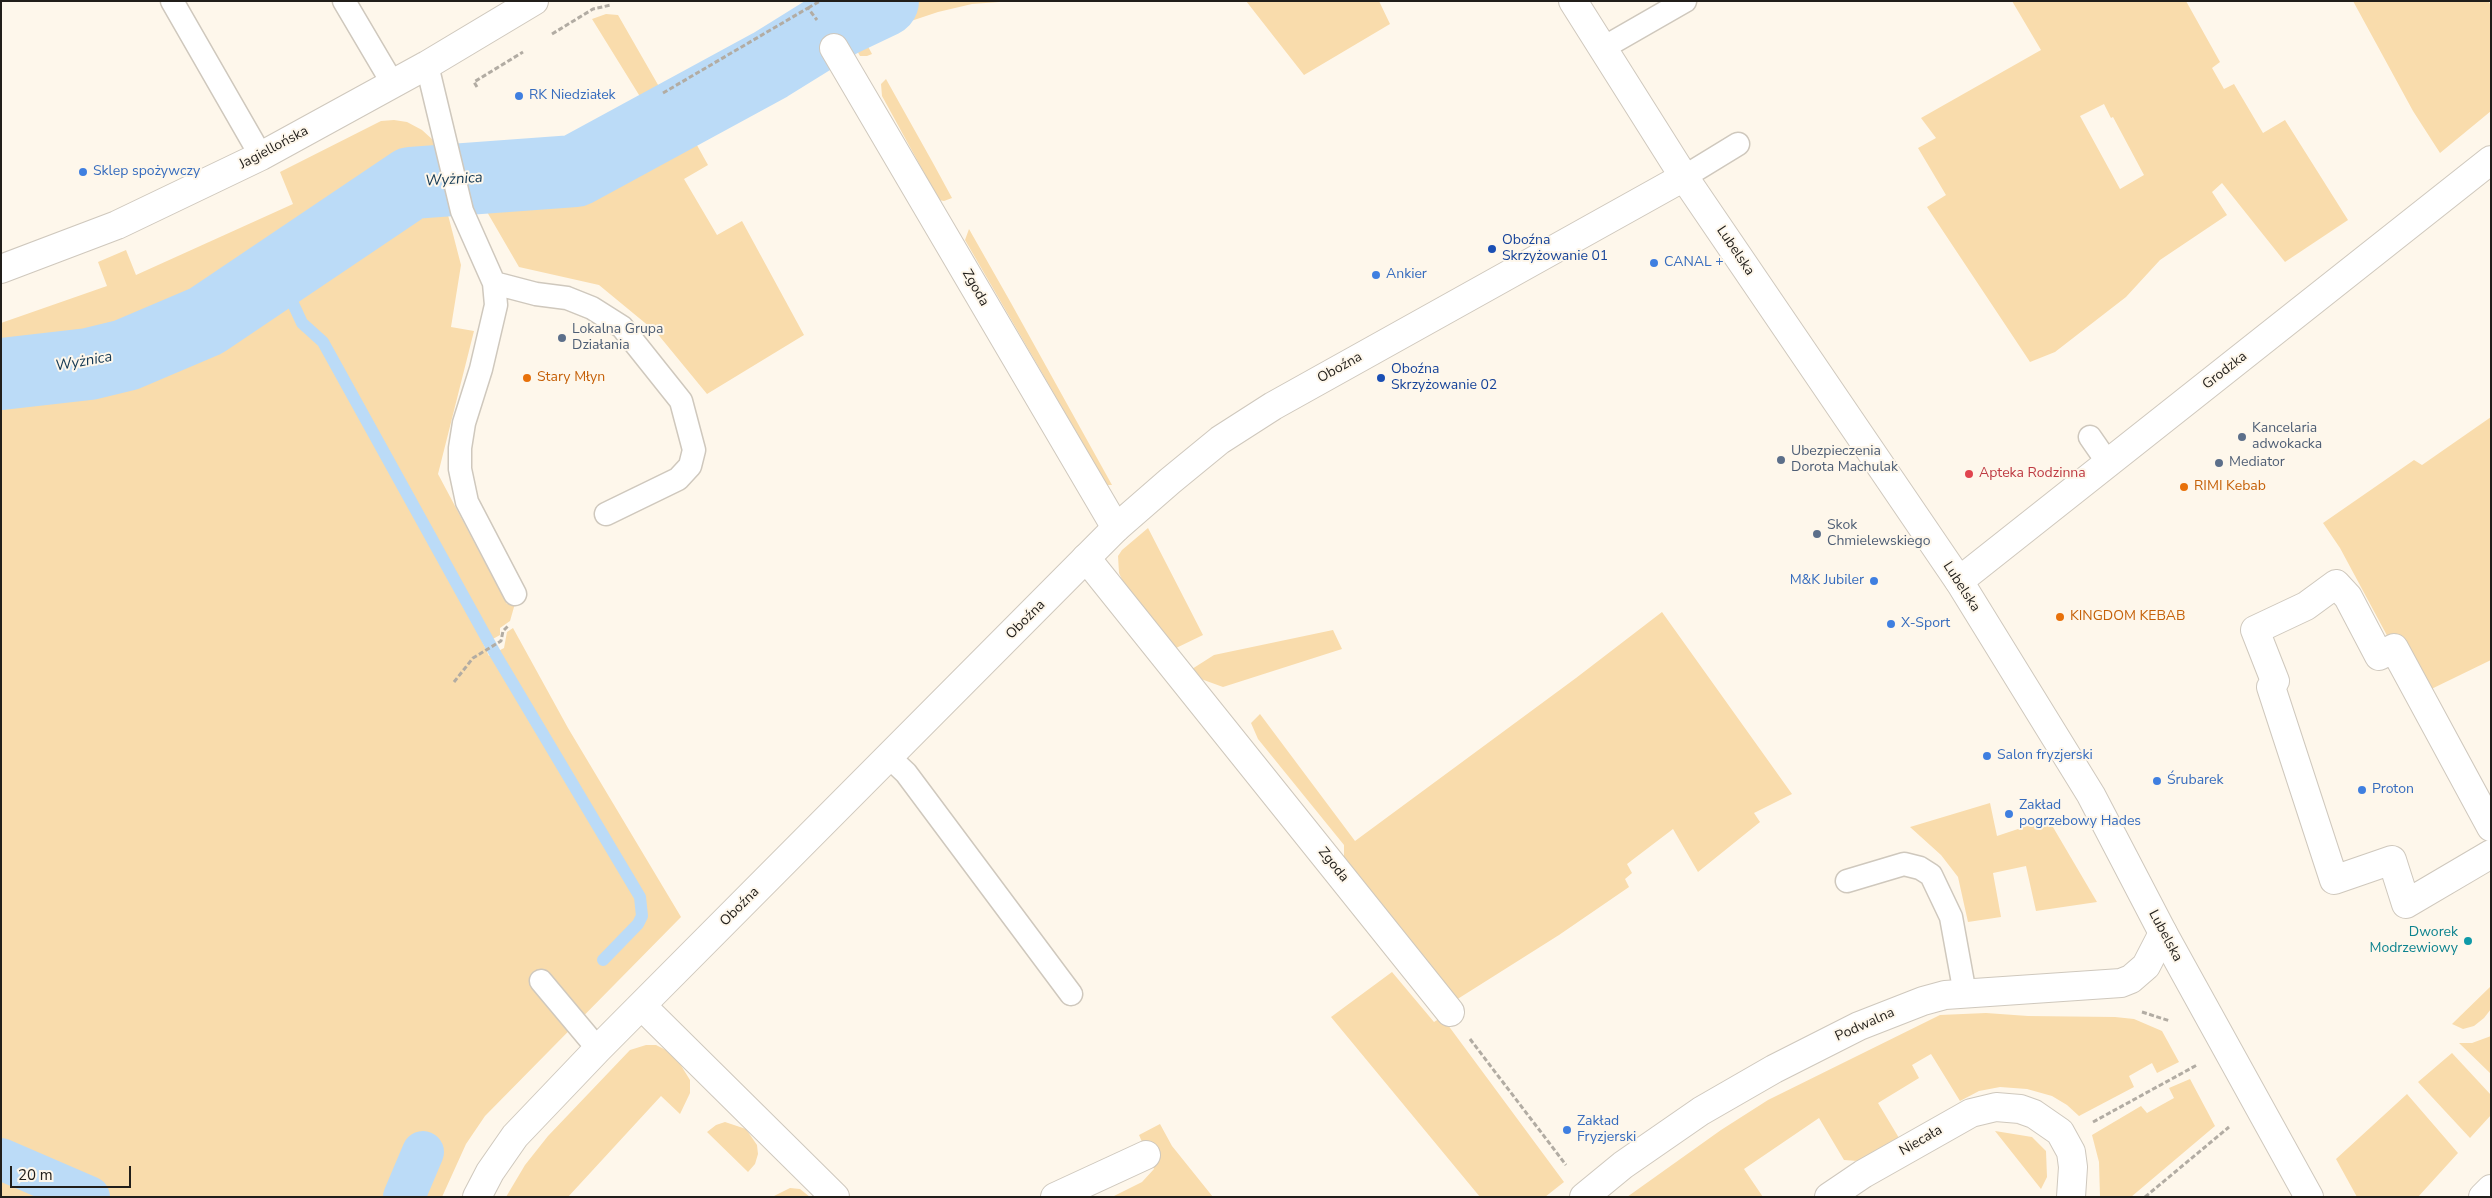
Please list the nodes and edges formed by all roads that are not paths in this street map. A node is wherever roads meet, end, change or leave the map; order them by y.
1 (172, 1) edge
2 (344, 1) edge
3 (534, 1) edge
4 (1573, 1) edge
5 (1685, 1) edge
6 (834, 48) dead end
7 (1603, 48) junction
8 (428, 65) junction
9 (393, 84) junction
10 (1738, 144) dead end
11 (261, 156) junction
12 (2491, 160) edge
13 (1684, 177) junction
14 (1, 268) edge
15 (494, 283) junction
16 (2090, 437) dead end
17 (2108, 463) junction
18 (606, 514) dead end
19 (1116, 528) junction
20 (1086, 558) junction
21 (1959, 581) junction
22 (515, 594) dead end
23 (890, 757) junction
24 (2491, 827) edge
25 (2490, 856) edge
26 (1847, 881) dead end
27 (2163, 933) junction
28 (541, 981) dead end
29 (1071, 994) dead end
30 (1965, 994) junction
31 (642, 1006) junction
32 (1450, 1012) road end
33 (598, 1049) junction
34 (1146, 1155) dead end
35 (2491, 1189) edge
36 (477, 1197) edge
37 (835, 1197) edge
38 (1055, 1197) edge
39 (1584, 1197) edge
40 (1829, 1197) edge
41 (2070, 1197) edge
42 (2309, 1197) edge
43 (2484, 1197) edge

1 - 11 lane
2 - 9 lane
3 - 8 street, Jagiellońska
4 - 7 street, Lubelska
5 - 7 lane
6 - 19 street, Zgoda
7 - 13 street, Lubelska
8 - 9 street, Jagiellońska
8 - 15 lane
9 - 11 street, Jagiellońska
10 - 13 lane
11 - 14 street, Jagiellońska
12 - 17 street, Grodzka
13 - 19 street, Oboźna
13 - 21 street, Lubelska
15 - 18 lane
15 - 22 lane
16 - 17 lane
17 - 21 street, Grodzka
19 - 20 street, Oboźna
20 - 23 street, Oboźna
20 - 32 street, Zgoda
21 - 27 street, Lubelska
23 - 29 lane
23 - 31 street, Oboźna
24 - 25 street
26 - 30 lane
27 - 30 street, Podwalna
27 - 42 street, Lubelska
28 - 33 lane
30 - 39 street, Podwalna
31 - 33 street, Oboźna
31 - 37 street
33 - 36 street, Oboźna
34 - 38 street
35 - 43 street
40 - 41 street, Niecała

